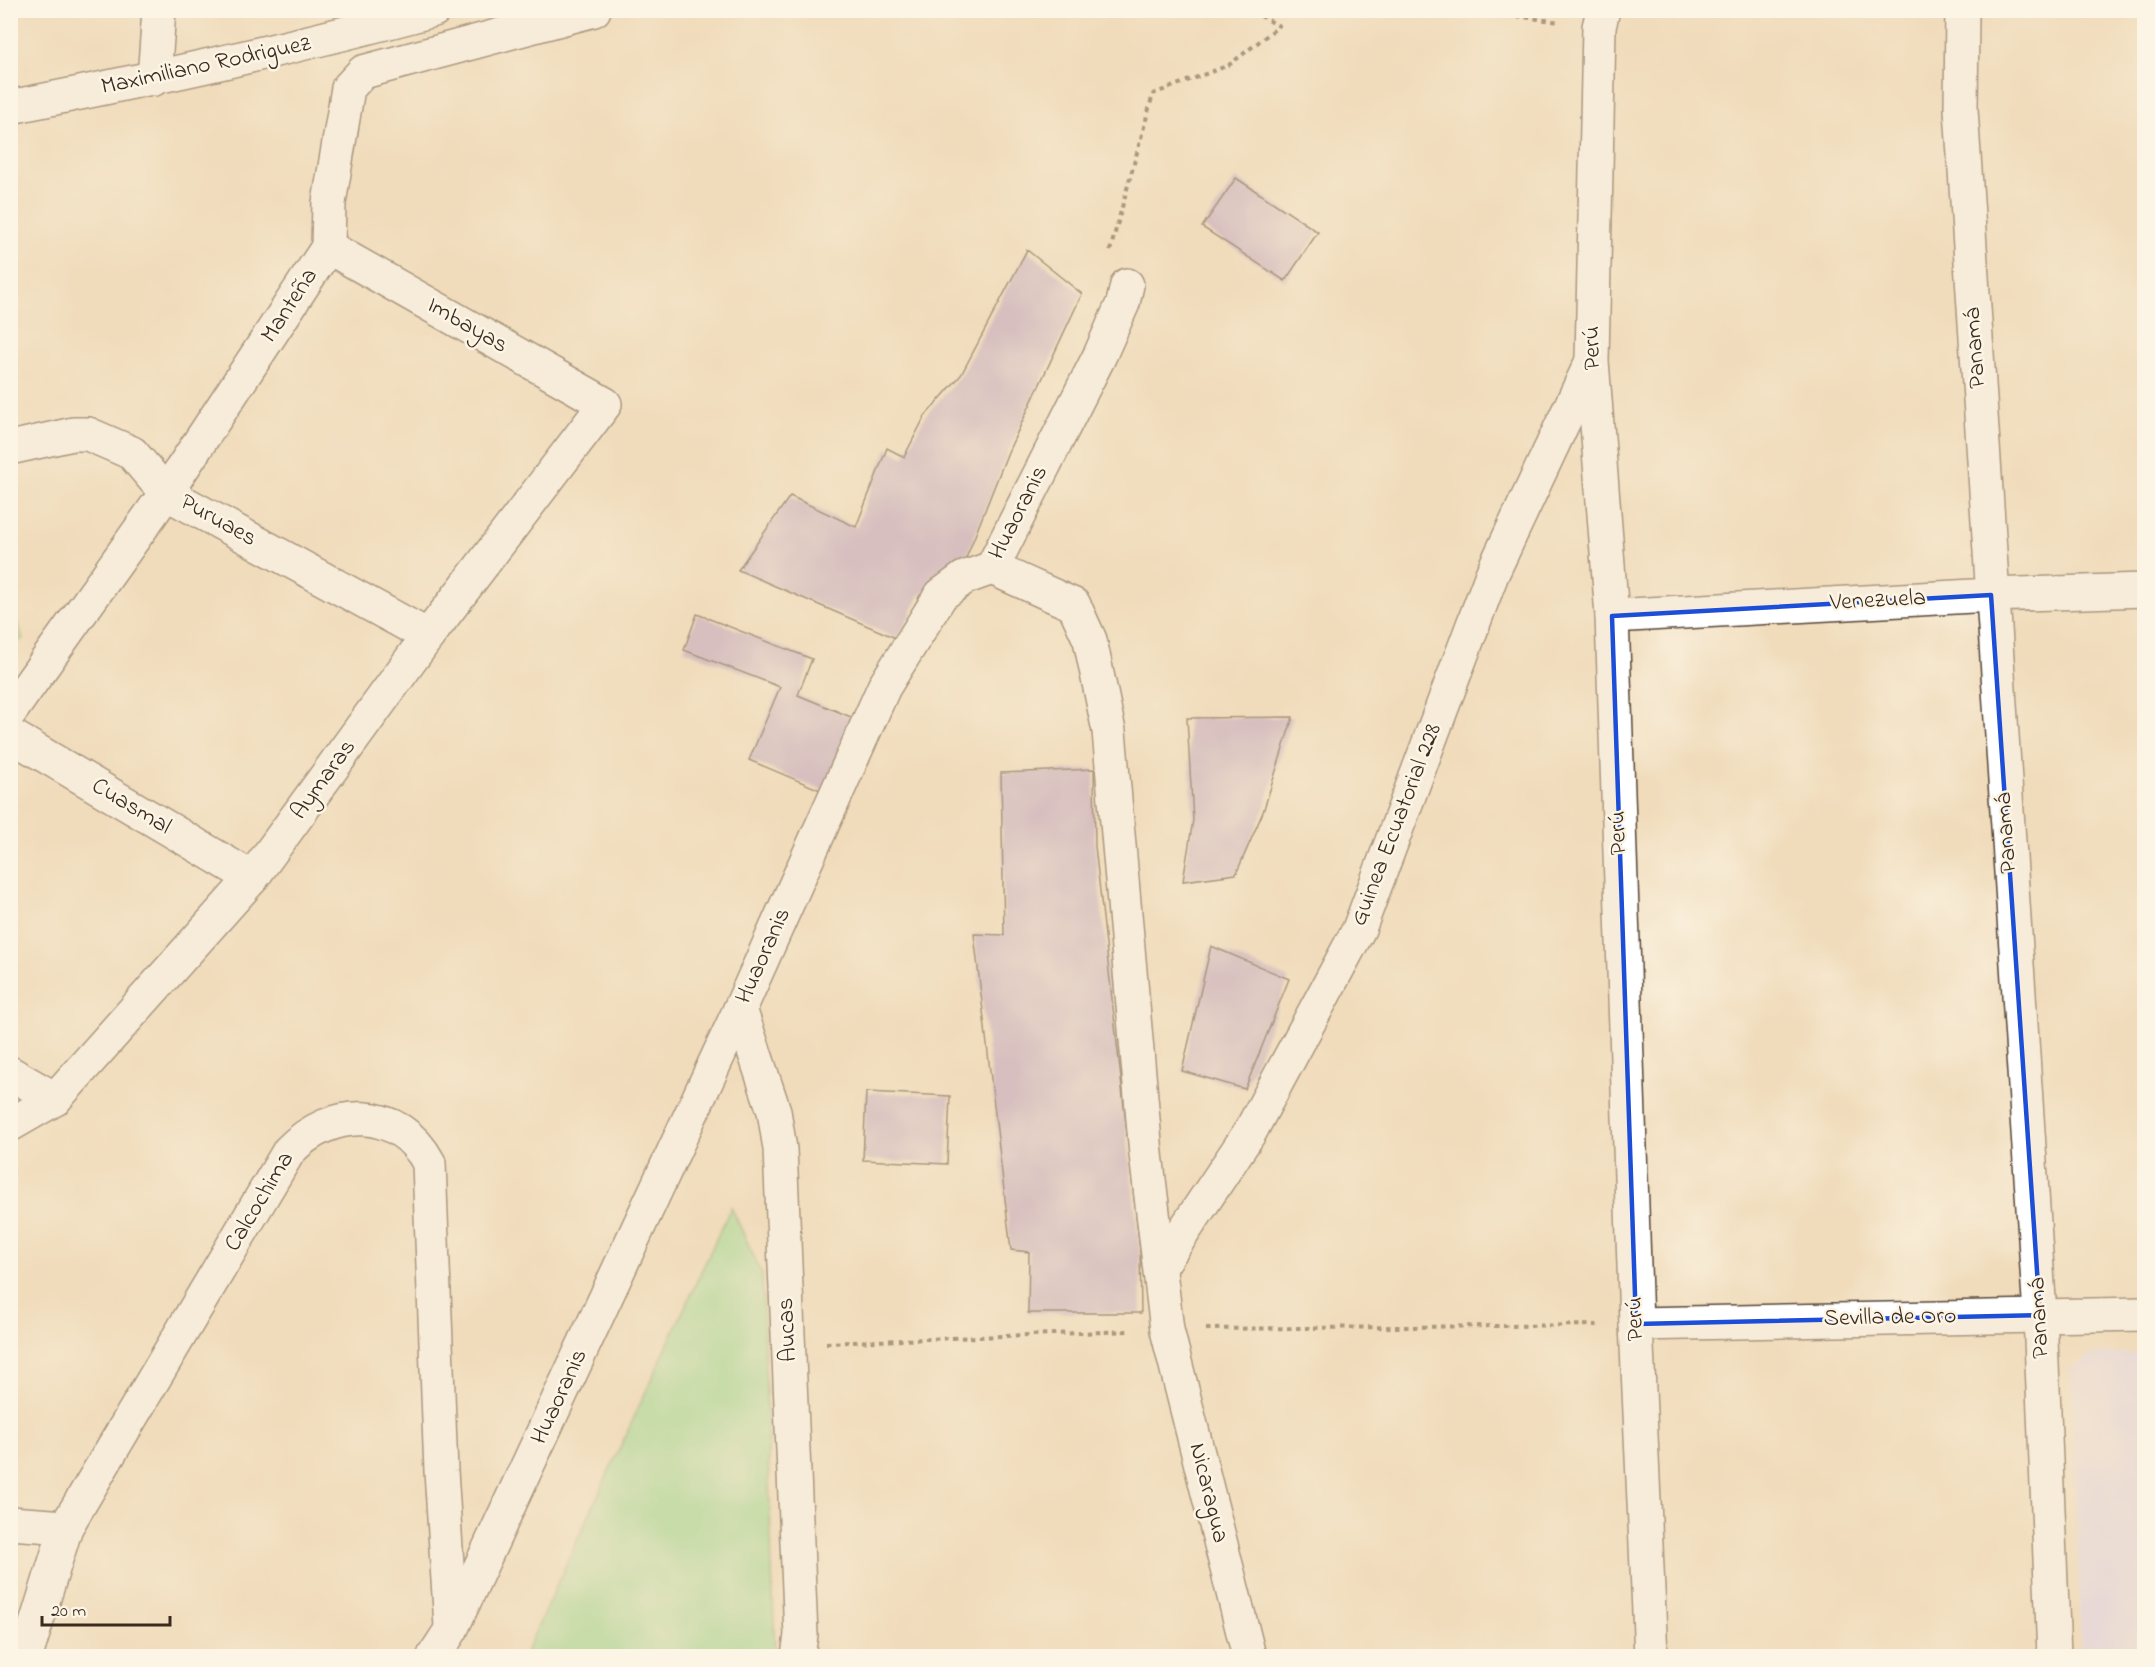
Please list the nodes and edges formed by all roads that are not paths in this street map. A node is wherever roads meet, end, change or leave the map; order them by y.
1 (159, 10) edge
2 (434, 10) edge
3 (594, 10) edge
4 (1962, 10) edge
5 (1601, 19) edge
6 (154, 79) junction
7 (10, 107) edge
8 (328, 247) junction
9 (1127, 285) road end
10 (1592, 361) junction
11 (605, 404) joint
12 (10, 448) edge
13 (166, 493) junction
14 (992, 568) junction
15 (2145, 590) edge
16 (1991, 595) junction
17 (1612, 616) junction
18 (428, 636) junction
19 (10, 712) edge
20 (10, 735) edge
21 (252, 878) junction
22 (741, 1008) junction
23 (10, 1072) edge
24 (55, 1099) junction
25 (10, 1125) edge
26 (1160, 1267) junction
27 (2145, 1314) edge
28 (2040, 1315) junction
29 (1636, 1324) junction
30 (10, 1523) edge
31 (66, 1527) junction
32 (446, 1648) edge
33 (26, 1656) edge
34 (798, 1656) edge
35 (1249, 1656) edge
36 (1651, 1656) edge
37 (2054, 1656) edge

1 - 6 street
2 - 6 street, Maximiliano Rodriguez
3 - 8 street, Manteña
4 - 16 street, Panamá
5 - 10 street, Perú
6 - 7 street, Maximiliano Rodriguez
8 - 11 street, Imbayas
8 - 13 street, Manteña
9 - 14 street, Huaoranis
10 - 17 street, Perú
10 - 26 street, Guinea Ecuatorial 228
11 - 18 street, Aymaras
12 - 13 street, Puruaes
13 - 18 street, Puruaes
13 - 19 street, Manteña
14 - 22 street, Huaoranis
14 - 26 street, Nicaragua
15 - 16 street, Venezuela
16 - 17 street, Venezuela
16 - 28 street, Panamá
17 - 29 street, Perú
18 - 21 street, Aymaras
20 - 21 street, Cuasmal
21 - 24 street, Aymaras
22 - 32 street, Huaoranis
22 - 34 street, Aucas
23 - 24 street
24 - 25 street, Aymaras
26 - 35 street, Nicaragua
27 - 28 street, Sevilla de Oro
28 - 29 street, Sevilla de Oro
28 - 37 street, Panamá
29 - 36 street, Perú
30 - 31 street
31 - 32 street, Calcochima
31 - 33 street, Calcochima

